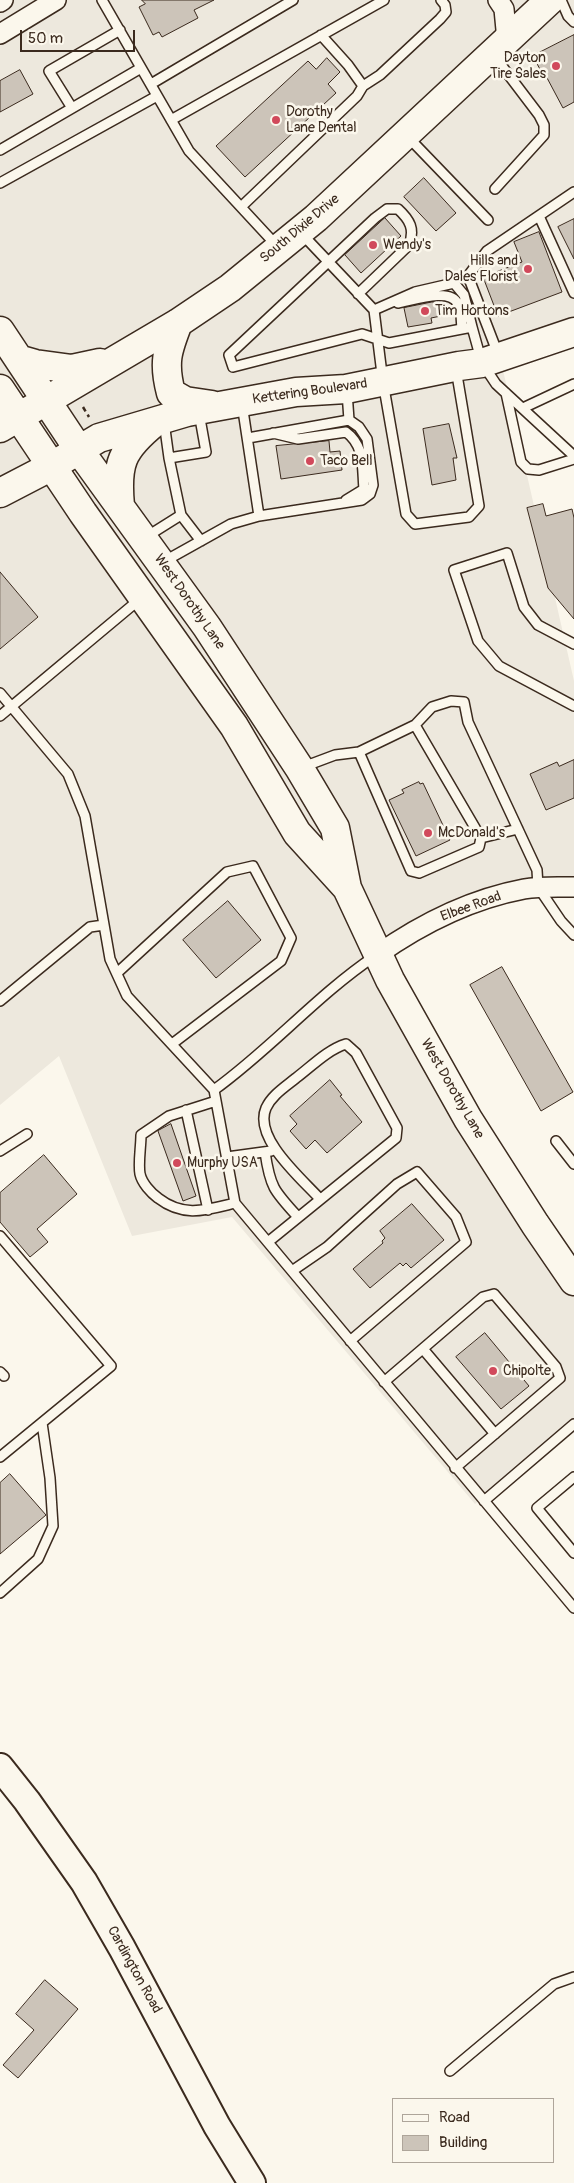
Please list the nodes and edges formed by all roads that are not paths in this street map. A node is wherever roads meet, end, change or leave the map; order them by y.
1 (56, 0) edge
2 (102, 0) edge
3 (293, 0) edge
4 (384, 0) edge
5 (441, 0) edge
6 (498, 0) edge
7 (550, 0) edge
8 (560, 0) edge
9 (367, 4) edge
10 (574, 22) edge
11 (120, 30) junction
12 (0, 34) edge
13 (321, 35) junction
14 (499, 47) junction
15 (141, 68) junction
16 (150, 84) junction
17 (363, 86) junction
18 (157, 96) junction
19 (72, 108) junction
20 (171, 120) junction
21 (406, 135) junction
22 (0, 150) edge
23 (0, 183) edge
24 (495, 189) dead end
25 (574, 192) edge
26 (241, 207) junction
27 (539, 216) junction
28 (488, 220) dead end
29 (300, 231) junction
30 (279, 248) junction
31 (328, 262) junction
32 (358, 294) junction
33 (574, 294) edge
34 (378, 308) junction
35 (178, 323) junction
36 (472, 327) junction
37 (462, 329) junction
38 (0, 332) edge
39 (574, 332) edge
40 (378, 339) junction
41 (118, 359) junction
42 (21, 360) junction
43 (479, 362) junction
44 (383, 382) junction
45 (574, 384) edge
46 (0, 389) edge
47 (346, 389) junction
48 (506, 393) junction
49 (46, 400) junction
50 (242, 402) junction
51 (204, 406) junction
52 (523, 408) junction
53 (159, 420) junction
54 (349, 420) junction
55 (9, 422) edge
56 (273, 433) junction
57 (248, 438) junction
58 (79, 450) junction
59 (574, 457) edge
60 (169, 458) junction
61 (52, 466) junction
62 (0, 493) edge
63 (0, 498) edge
64 (342, 503) junction
65 (120, 506) junction
66 (83, 513) junction
67 (181, 515) junction
68 (259, 516) junction
69 (144, 539) junction
70 (201, 541) junction
71 (161, 563) junction
72 (143, 597) junction
73 (574, 644) edge
74 (0, 693) edge
75 (574, 706) edge
76 (11, 707) junction
77 (0, 716) edge
78 (415, 725) junction
79 (359, 752) junction
80 (300, 769) junction
81 (518, 829) junction
82 (481, 838) junction
83 (538, 887) junction
84 (574, 887) edge
85 (346, 888) junction
86 (104, 925) junction
87 (574, 936) edge
88 (377, 955) junction
89 (117, 973) junction
90 (0, 1001) edge
91 (172, 1044) junction
92 (214, 1090) junction
93 (216, 1101) junction
94 (186, 1110) junction
95 (28, 1134) dead end
96 (556, 1141) dead end
97 (276, 1150) junction
98 (0, 1151) edge
99 (265, 1152) junction
100 (227, 1158) junction
101 (574, 1164) edge
102 (320, 1199) junction
103 (235, 1203) junction
104 (208, 1210) junction
105 (298, 1217) junction
106 (0, 1236) edge
107 (268, 1242) junction
108 (292, 1271) junction
109 (574, 1281) edge
110 (350, 1341) junction
111 (423, 1348) junction
112 (384, 1382) junction
113 (42, 1423) junction
114 (574, 1424) edge
115 (495, 1434) junction
116 (0, 1457) edge
117 (456, 1468) junction
118 (574, 1476) edge
119 (484, 1502) junction
120 (574, 1553) edge
121 (0, 1593) edge
122 (573, 1604) edge
123 (0, 1767) edge
124 (574, 1977) edge
125 (450, 2070) dead end
126 (252, 2183) edge

1 - 12 street
2 - 11 lane
3 - 16 lane
4 - 9 lane
5 - 17 lane
6 - 14 street
7 - 14 main road, South Dixie Drive
8 - 10 lane
9 - 13 lane
11 - 15 lane
11 - 19 lane
13 - 17 lane
13 - 20 lane
14 - 21 main road, South Dixie Drive
14 - 24 lane
15 - 16 lane
15 - 19 lane
16 - 18 lane
17 - 26 lane
18 - 20 lane
18 - 23 lane
19 - 22 lane
20 - 26 lane
21 - 28 lane
21 - 29 main road, South Dixie Drive
25 - 27 lane
26 - 30 lane
27 - 33 lane
27 - 43 lane
29 - 30 main road, South Dixie Drive
29 - 31 lane
30 - 35 main road, South Dixie Drive
31 - 32 lane
31 - 32 lane
31 - 40 lane
32 - 34 lane
34 - 36 lane
34 - 37 lane
34 - 40 lane
35 - 41 main road, South Dixie Drive
35 - 51 main road
36 - 37 lane
36 - 43 lane
37 - 40 lane
38 - 42 main road, West Dorothy Lane
39 - 43 main road, Kettering Boulevard
40 - 44 lane
41 - 42 main road
41 - 49 main road, South Dixie Drive
42 - 49 main road, West Dorothy Lane
43 - 44 main road, Kettering Boulevard
43 - 44 lane
43 - 48 lane
44 - 47 main road, Kettering Boulevard
45 - 52 lane
46 - 55 main road, West Dorothy Lane
47 - 50 main road, Kettering Boulevard
47 - 54 lane
48 - 52 lane
48 - 59 lane
49 - 55 main road, South Dixie Drive
49 - 58 main road, West Dorothy Lane
50 - 51 main road, Kettering Boulevard
50 - 57 lane
51 - 53 main road, Kettering Boulevard
51 - 60 lane
52 - 59 lane
53 - 58 main road, Kettering Boulevard
53 - 60 lane
53 - 65 main road
54 - 56 lane
54 - 64 lane
55 - 61 main road, West Dorothy Lane
56 - 57 lane
56 - 64 lane
57 - 68 lane
58 - 61 main road, Kettering Boulevard
58 - 65 main road, West Dorothy Lane
60 - 67 lane
61 - 62 main road, Kettering Boulevard
61 - 66 main road, West Dorothy Lane
63 - 66 main road
64 - 68 lane
65 - 69 main road, West Dorothy Lane
66 - 72 main road, West Dorothy Lane
67 - 69 lane
67 - 70 lane
68 - 70 lane
69 - 71 main road, West Dorothy Lane
70 - 71 lane
71 - 80 main road, West Dorothy Lane
72 - 76 lane
72 - 85 main road, West Dorothy Lane
73 - 75 lane
74 - 76 lane
76 - 77 lane
76 - 86 lane
78 - 79 lane
78 - 81 lane
78 - 82 lane
79 - 80 lane
79 - 82 lane
80 - 85 main road, West Dorothy Lane
81 - 82 lane
81 - 83 lane
83 - 84 street, Elbee Road
83 - 87 lane
83 - 88 street, Elbee Road
85 - 88 main road, West Dorothy Lane
86 - 89 lane
86 - 90 lane
88 - 92 lane
88 - 109 main road, West Dorothy Lane
89 - 91 lane
89 - 91 lane
91 - 92 lane
92 - 93 lane
93 - 94 lane
93 - 100 lane
94 - 104 lane
94 - 104 lane
95 - 98 lane
96 - 101 lane
97 - 99 lane
97 - 102 lane
97 - 102 lane
99 - 100 lane
99 - 105 lane
100 - 103 lane
102 - 105 lane
103 - 104 lane
103 - 107 lane
105 - 107 lane
106 - 113 lane
107 - 108 lane
108 - 110 lane
108 - 110 lane
110 - 112 lane
111 - 112 lane
111 - 115 lane
111 - 115 lane
112 - 117 lane
113 - 116 lane
113 - 121 lane
114 - 119 lane
115 - 117 lane
117 - 119 lane
118 - 120 lane
119 - 122 lane
123 - 126 street, Cardington Road
124 - 125 lane

